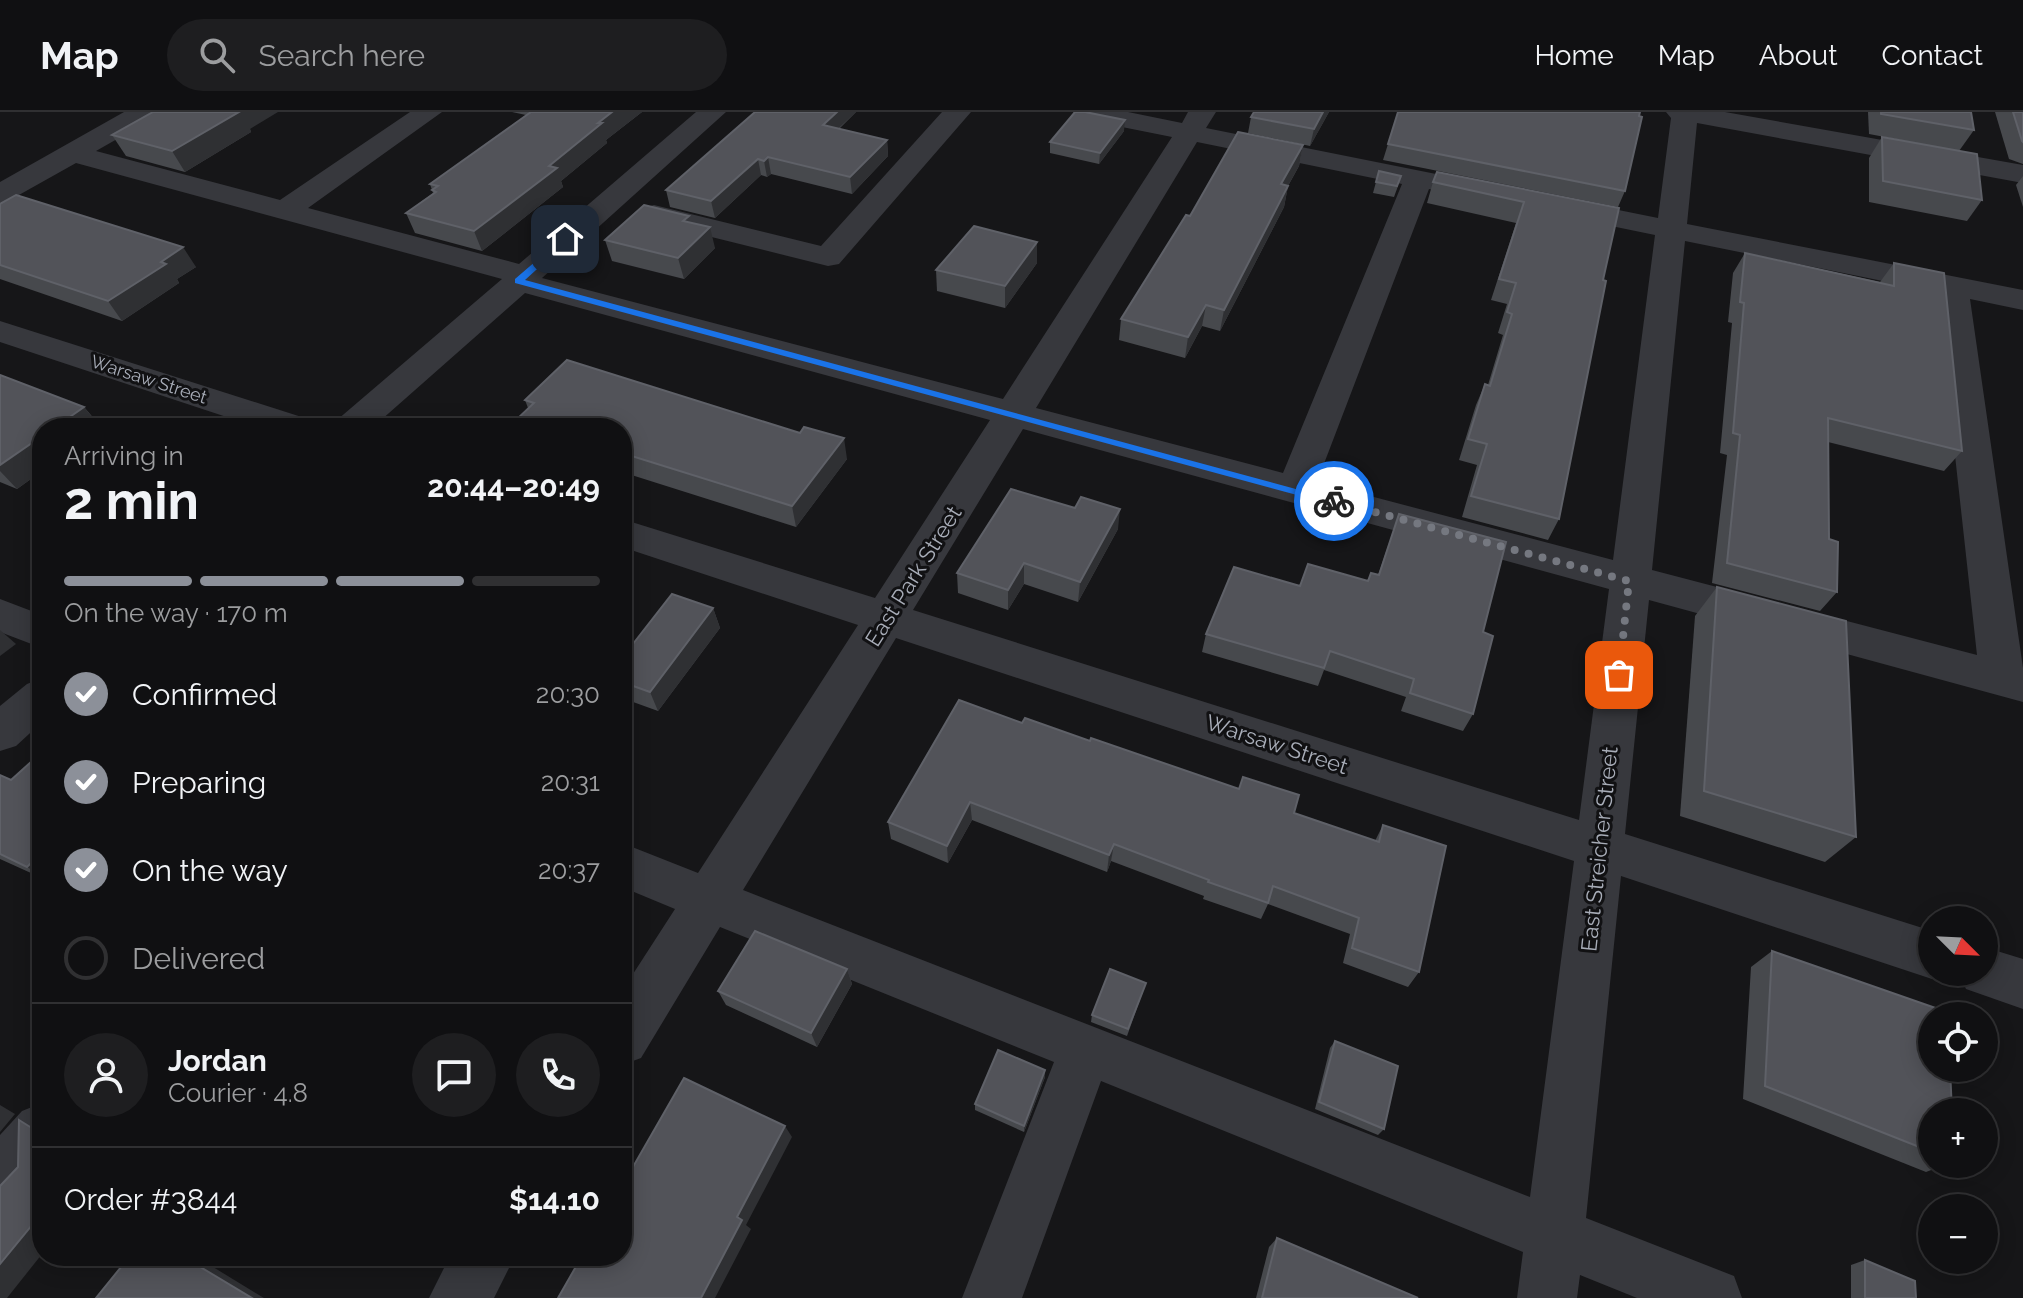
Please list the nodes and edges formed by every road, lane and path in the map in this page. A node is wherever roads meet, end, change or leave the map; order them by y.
1 (144, 112) edge
2 (428, 112) edge
3 (712, 112) edge
4 (957, 112) edge
5 (1087, 112) edge
6 (1683, 112) edge
7 (1196, 122) edge
8 (72, 153) junction
9 (2023, 174) edge
10 (1418, 179) junction
11 (0, 194) edge
12 (607, 203) junction
13 (285, 210) junction
14 (1672, 230) junction
15 (521, 278) junction
16 (1952, 286) junction
17 (2023, 300) edge
18 (0, 331) edge
19 (1014, 414) junction
20 (267, 418) edge
21 (361, 418) edge
22 (1295, 490) junction
23 (632, 536) edge
24 (1629, 581) junction
25 (0, 615) edge
26 (886, 618) junction
27 (32, 628) edge
28 (2012, 682) edge
29 (32, 705) edge
30 (0, 733) edge
31 (1600, 848) junction
32 (632, 869) edge
33 (709, 900) junction
34 (1918, 950) edge
35 (1998, 976) edge
36 (2023, 984) edge
37 (632, 1023) edge
38 (1086, 1048) junction
39 (32, 1142) edge
40 (0, 1178) edge
41 (1554, 1235) junction
42 (479, 1266) edge
43 (459, 1298) edge
44 (992, 1298) edge
45 (1547, 1298) edge
46 (1712, 1298) edge

1 - 8 street
2 - 13 street
3 - 12 street
4 - 12 street
5 - 7 street
6 - 9 street
6 - 14 street, East Streicher Street
7 - 10 street
7 - 19 street, East Park Street
8 - 11 street
8 - 13 street
10 - 14 street
10 - 22 street
12 - 15 street
13 - 15 street
14 - 16 street
14 - 24 street, East Streicher Street
15 - 19 street
15 - 21 street
16 - 17 street
16 - 28 street
18 - 20 street, Warsaw Street
19 - 22 street
19 - 26 street, East Park Street
22 - 24 street
23 - 26 street, Warsaw Street
24 - 28 street
24 - 31 street, East Streicher Street
25 - 27 street
26 - 31 street, Warsaw Street
26 - 33 street, East Park Street
29 - 30 street
31 - 34 street, Warsaw Street
31 - 41 street, East Streicher Street
32 - 33 street
33 - 37 street, East Park Street
33 - 38 street
35 - 36 street
38 - 41 street
38 - 44 street
39 - 40 street
41 - 45 street, East Streicher Street
41 - 46 street
42 - 43 street

